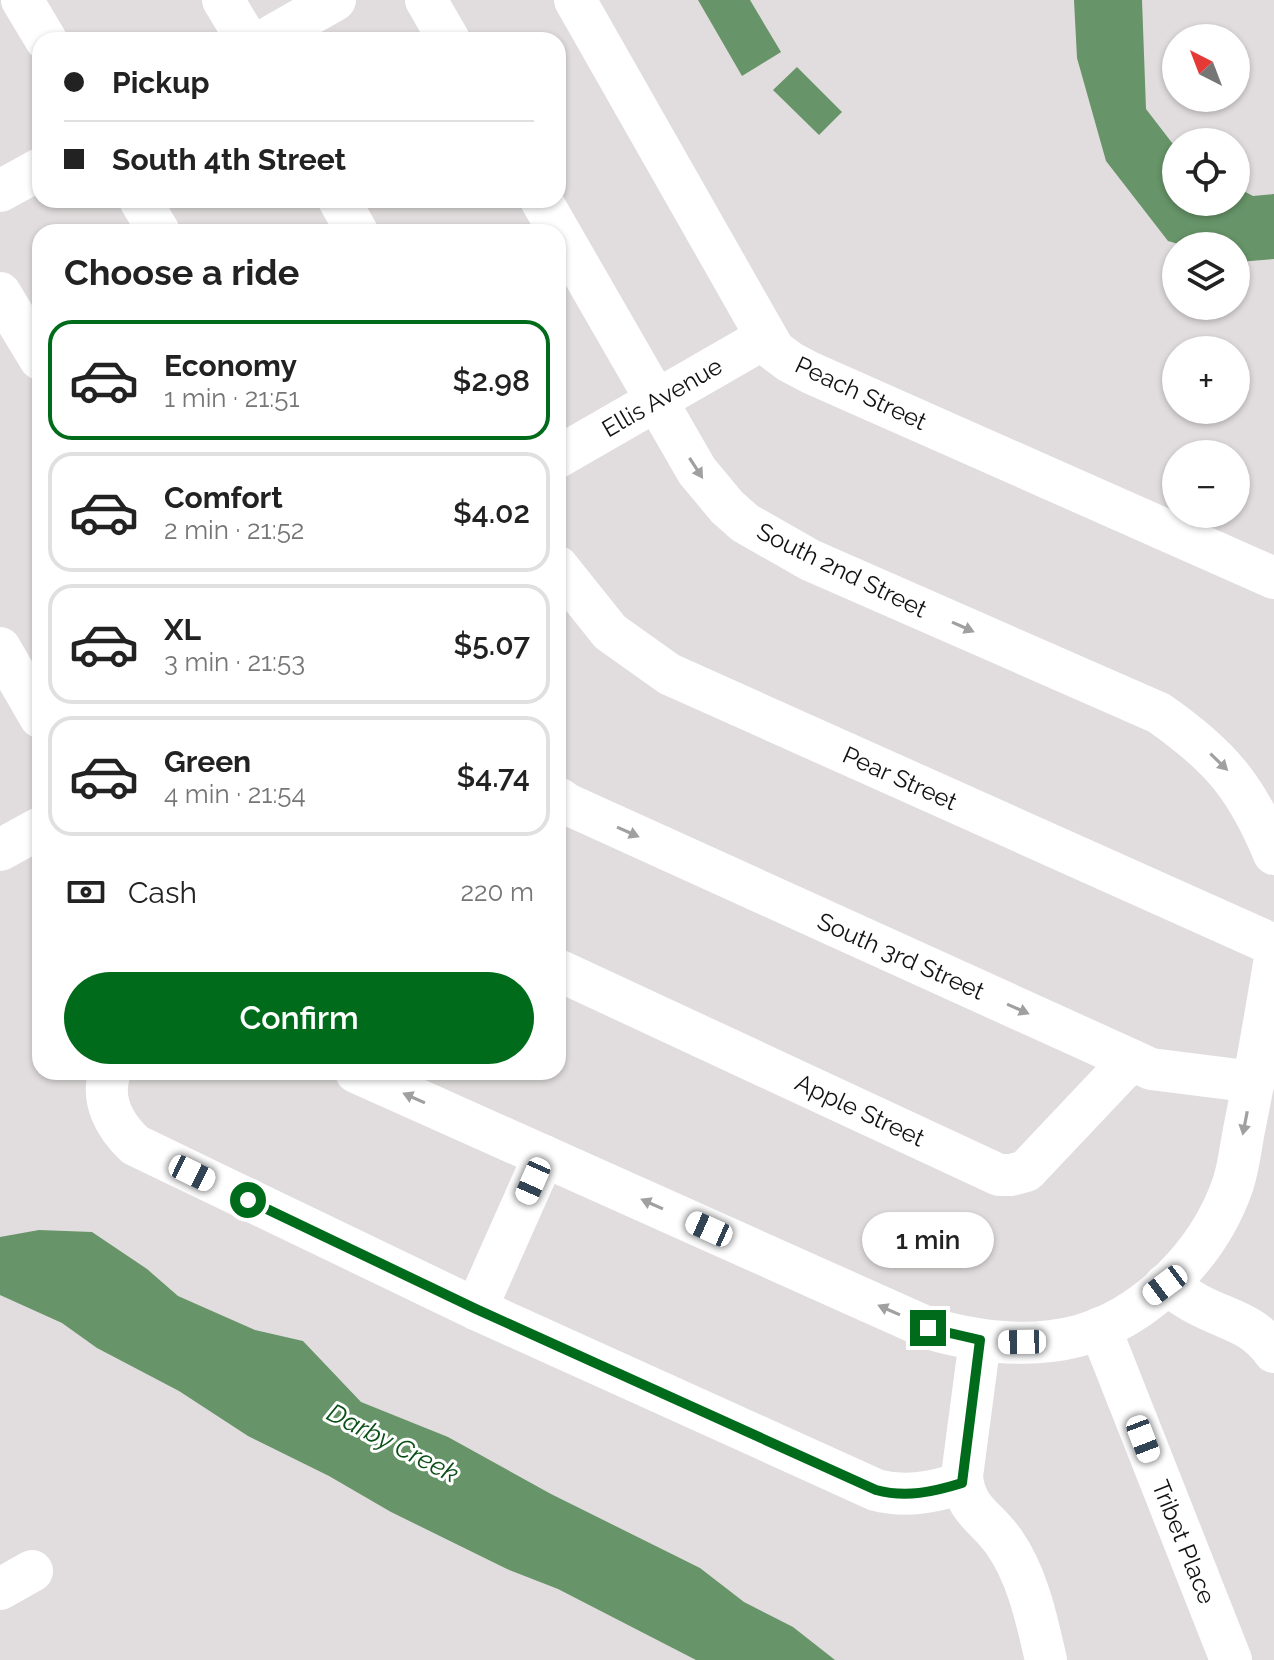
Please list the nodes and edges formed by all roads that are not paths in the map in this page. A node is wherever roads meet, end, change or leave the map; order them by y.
1 (22, 0) edge
2 (223, 0) edge
3 (335, 0) edge
4 (426, 0) edge
5 (575, 0) edge
6 (41, 32) edge
7 (242, 32) edge
8 (279, 32) edge
9 (444, 32) edge
10 (32, 173) edge
11 (0, 191) edge
12 (566, 244) edge
13 (0, 293) edge
14 (765, 338) junction
15 (32, 346) edge
16 (656, 401) junction
17 (566, 452) edge
18 (566, 577) edge
19 (1274, 578) edge
20 (0, 648) edge
21 (32, 703) edge
22 (566, 803) edge
23 (32, 832) edge
24 (0, 850) edge
25 (1274, 854) edge
26 (1274, 945) edge
27 (1274, 964) edge
28 (566, 974) edge
29 (1131, 1060) junction
30 (108, 1080) edge
31 (374, 1080) edge
32 (1254, 1082) junction
33 (544, 1156) junction
34 (1165, 1285) junction
35 (476, 1309) junction
36 (1100, 1328) junction
37 (980, 1340) junction
38 (1274, 1352) edge
39 (962, 1483) junction
40 (1046, 1660) edge
41 (1231, 1660) edge

1 - 6 street
2 - 7 street
3 - 8 street
4 - 9 street
5 - 14 street, Peach Street
10 - 11 street
12 - 16 street, South 2nd Street
13 - 15 street
14 - 16 street, Ellis Avenue
14 - 19 street, Peach Street
16 - 17 street, Ellis Avenue
16 -> 25 street, South 2nd Street
18 - 26 street, Pear Street
20 - 21 street
22 -> 29 street, South 3rd Street
23 - 24 street
27 - 32 street
28 - 29 street, Apple Street
29 - 32 street, South 3rd Street
30 - 35 street
33 -> 31 street
32 -> 34 street
33 - 35 street
37 -> 33 street
34 - 36 street
34 - 38 street
35 - 39 street
36 - 37 street
36 - 41 street, Tribet Place
37 - 39 street
39 - 40 street

